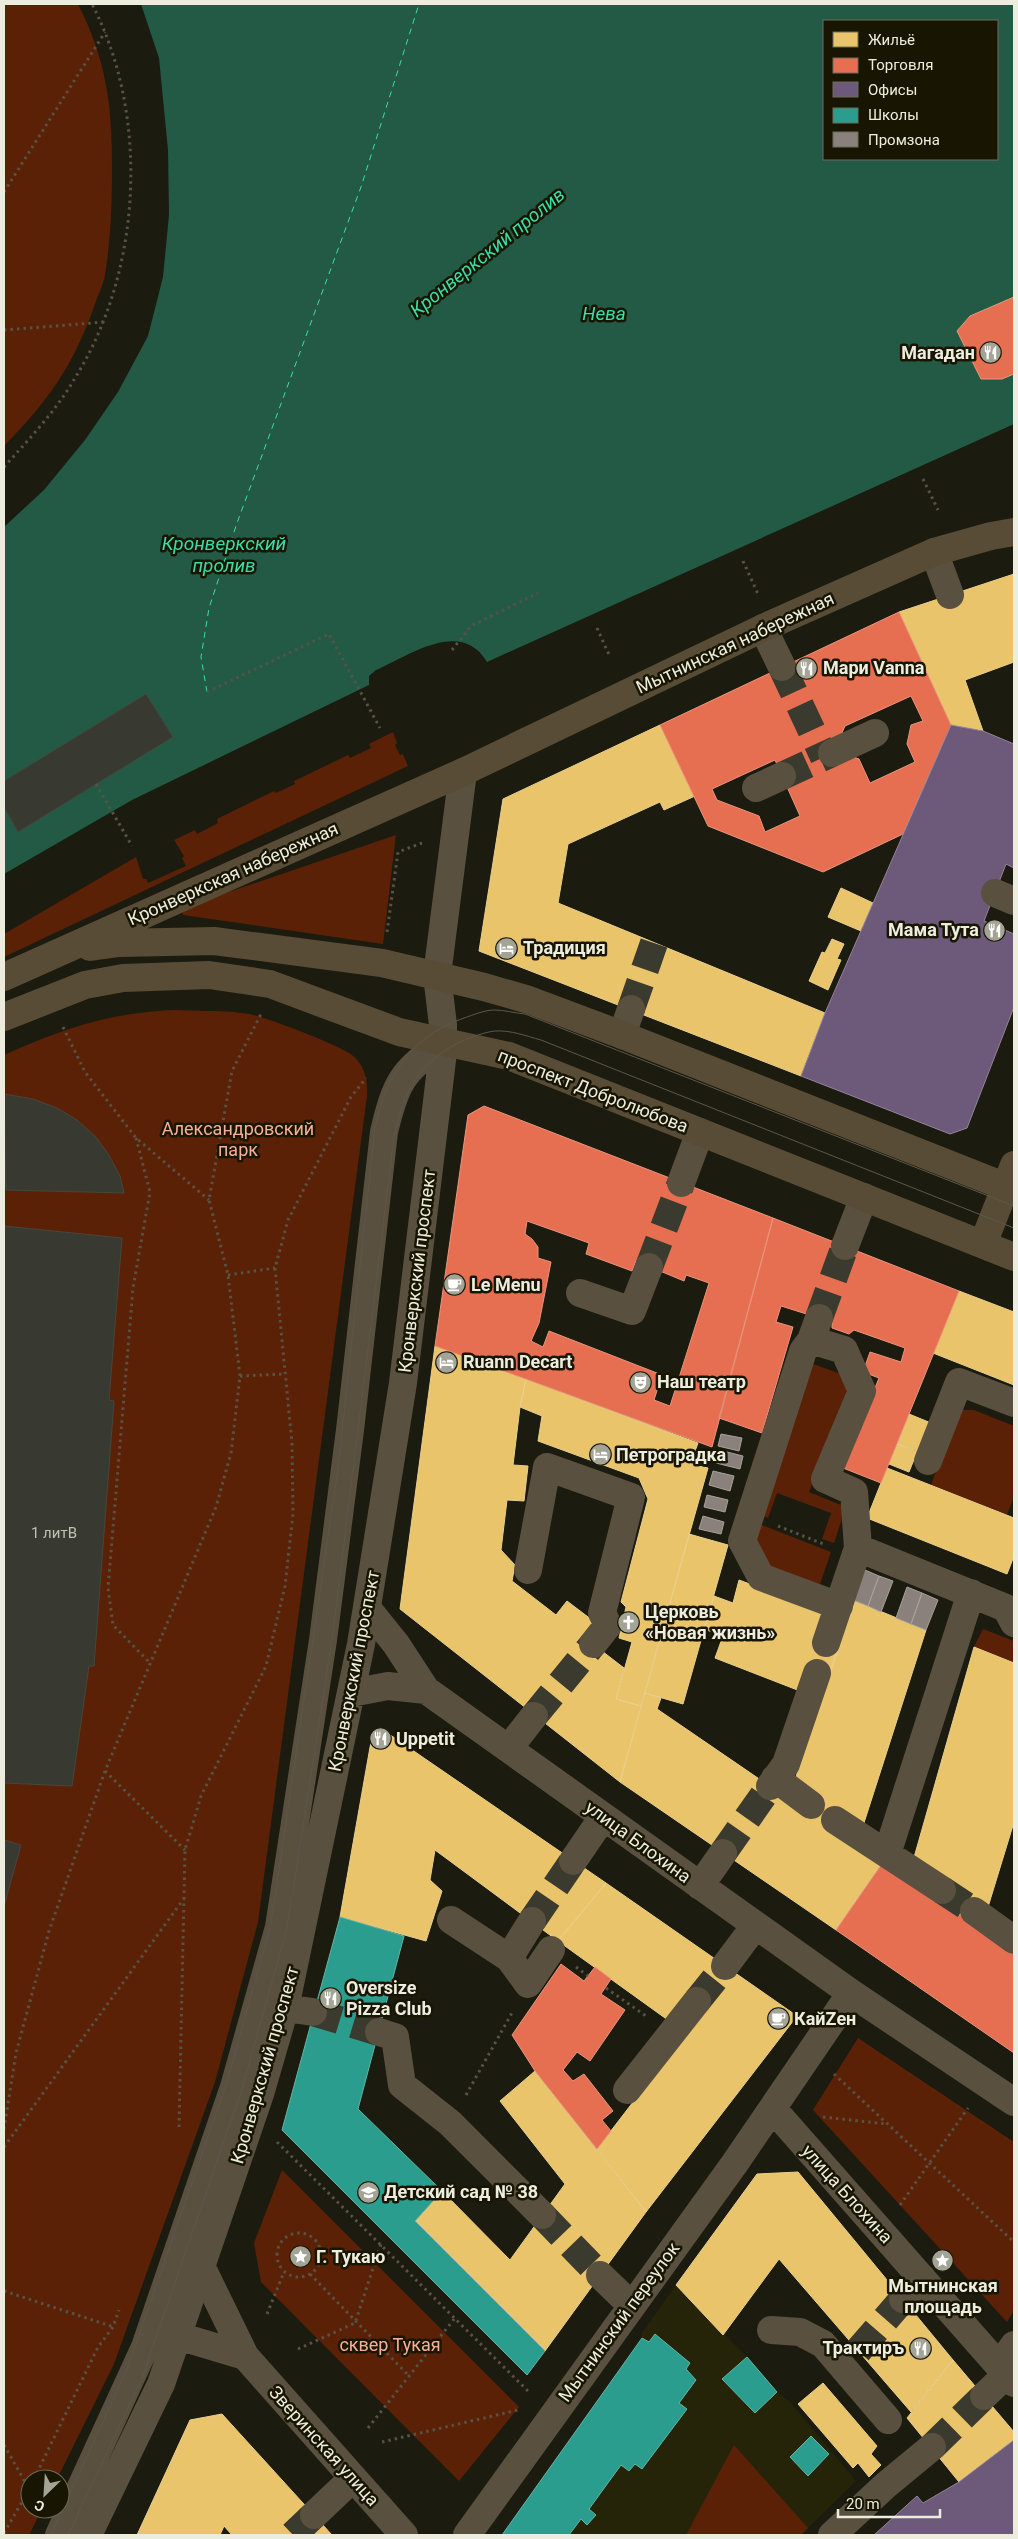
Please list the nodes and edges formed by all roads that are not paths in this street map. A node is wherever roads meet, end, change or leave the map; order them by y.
1 (1014, 532) edge
2 (934, 552) junction
3 (950, 595) dead end
4 (763, 628) junction
5 (782, 667) tunnel mouth
6 (874, 733) dead end
7 (832, 753) tunnel mouth
8 (463, 772) junction
9 (782, 776) tunnel mouth
10 (756, 788) dead end
11 (58, 952) junction
12 (437, 975) junction
13 (4, 978) edge
14 (631, 1009) tunnel mouth
15 (9, 1014) edge
16 (622, 1035) junction
17 (444, 1043) junction
18 (700, 1132) junction
19 (1011, 1181) edge
20 (681, 1183) tunnel mouth
21 (864, 1197) junction
22 (983, 1244) junction
23 (845, 1246) tunnel mouth
24 (1014, 1257) edge
25 (649, 1267) tunnel mouth
26 (580, 1293) dead end
27 (1014, 1403) edge
28 (928, 1460) dead end
29 (858, 1548) junction
30 (528, 1570) dead end
31 (971, 1593) junction
32 (839, 1606) junction
33 (367, 1608) junction
34 (1014, 1623) edge
35 (826, 1643) dead end
36 (593, 1644) tunnel mouth
37 (817, 1673) dead end
38 (426, 1690) junction
39 (351, 1693) junction
40 (534, 1716) tunnel mouth
41 (509, 1748) junction
42 (811, 1804) dead end
43 (603, 1817) junction
44 (835, 1820) dead end
45 (723, 1853) tunnel mouth
46 (886, 1854) junction
47 (573, 1861) tunnel mouth
48 (700, 1886) junction
49 (942, 1890) tunnel mouth
50 (974, 1911) tunnel mouth
51 (451, 1920) dead end
52 (532, 1921) tunnel mouth
53 (755, 1926) junction
54 (1014, 1940) edge
55 (551, 1950) dead end
56 (509, 1958) junction
57 (725, 1966) tunnel mouth
58 (851, 1994) junction
59 (697, 2001) tunnel mouth
60 (284, 2008) junction
61 (314, 2012) tunnel mouth
62 (379, 2032) tunnel mouth
63 (627, 2090) dead end
64 (1014, 2102) edge
65 (773, 2109) junction
66 (542, 2216) tunnel mouth
67 (202, 2268) junction
68 (600, 2276) tunnel mouth
69 (922, 2278) junction
70 (903, 2299) tunnel mouth
71 (632, 2305) junction
72 (771, 2330) dead end
73 (178, 2336) junction
74 (245, 2356) junction
75 (1009, 2367) edge
76 (984, 2396) tunnel mouth
77 (888, 2420) dead end
78 (932, 2447) tunnel mouth
79 (353, 2478) junction
80 (314, 2515) tunnel mouth
81 (59, 2535) edge
82 (88, 2535) edge
83 (404, 2535) edge
84 (467, 2535) edge
85 (832, 2535) edge

1 - 2 main road, Мытнинская набережная
2 - 3 street
2 - 4 main road, Мытнинская набережная
4 - 5 street
4 - 8 main road, Мытнинская набережная
6 - 7 street
8 - 11 main road, Кронверкская набережная
8 - 12 street, Кронверкский проспект
9 - 10 street
11 - 12 main road
11 - 13 main road, Кронверкская набережная
12 - 16 main road
12 - 17 street, Кронверкский проспект
14 - 16 street
15 - 17 main road, проспект Добролюбова
16 - 19 main road
17 - 18 main road, проспект Добролюбова
17 - 33 street, Кронверкский проспект
17 - 81 street
18 - 20 street
18 - 21 main road, проспект Добролюбова
19 - 22 main road
21 - 22 main road, проспект Добролюбова
21 - 23 street
22 - 24 main road, проспект Добролюбова
25 - 26 street
27 - 28 street
29 - 31 street
29 - 32 street
29 - 32 street
30 - 36 street
31 - 34 street
31 - 46 street
32 - 35 street
33 - 38 street, улица Блохина
33 - 39 street, Кронверкский проспект
37 - 42 street
38 - 39 street, улица Блохина
38 - 41 street, улица Блохина
39 - 60 street, Кронверкский проспект
40 - 41 street
41 - 43 street, улица Блохина
43 - 47 street
43 - 48 street, улица Блохина
44 - 46 street
45 - 48 street
46 - 49 street
48 - 53 street, улица Блохина
50 - 54 street
51 - 56 street
52 - 56 street
53 - 57 street
53 - 58 street, улица Блохина
55 - 56 street
58 - 64 street, улица Блохина
58 - 65 street
59 - 63 street
60 - 61 street
60 - 67 street, Кронверкский проспект
62 - 66 street
65 - 69 street, улица Блохина
65 - 71 street, Мытнинский переулок
67 - 73 street, Кронверкский проспект
67 - 74 street, Зверинская улица
68 - 71 street
69 - 70 street
69 - 75 street, улица Блохина
71 - 84 street, Мытнинский переулок
72 - 77 street
73 - 74 street
73 - 82 street, Кронверкский проспект
74 - 79 street, Зверинская улица
75 - 76 street
78 - 85 street
79 - 80 street
79 - 83 street, Зверинская улица

